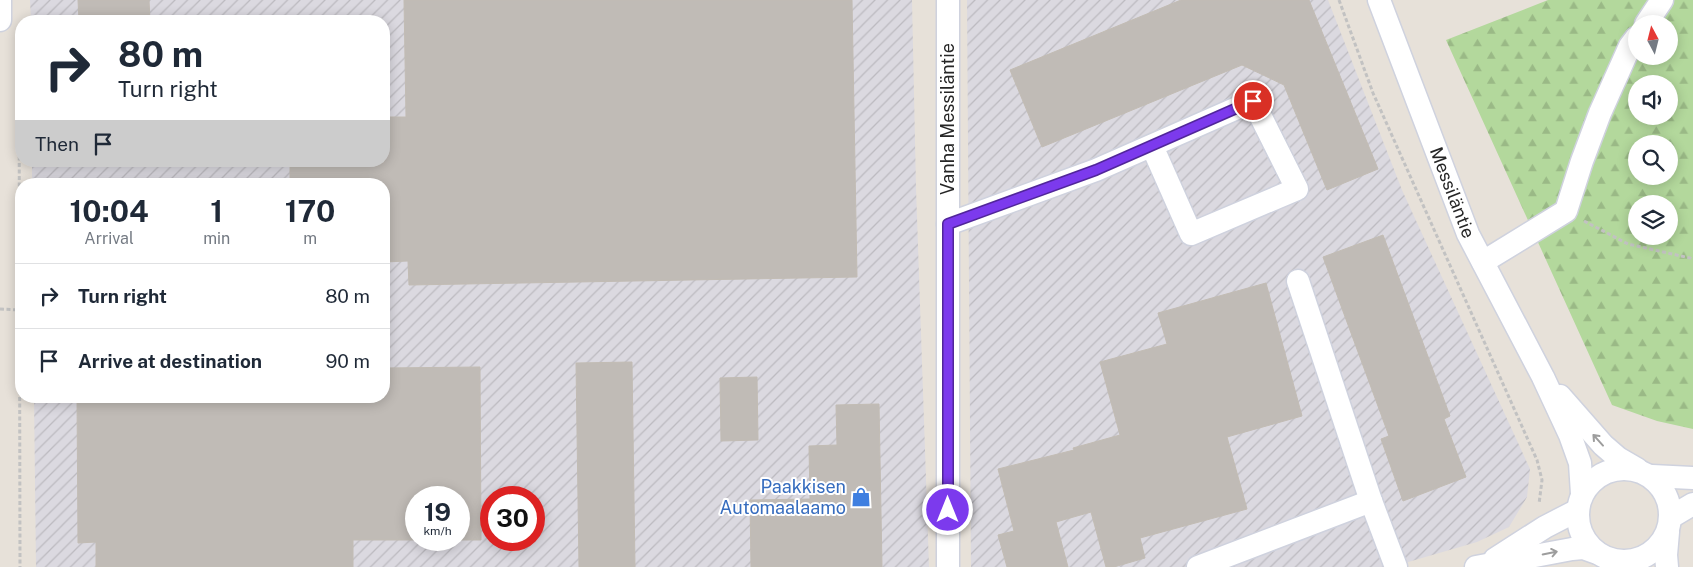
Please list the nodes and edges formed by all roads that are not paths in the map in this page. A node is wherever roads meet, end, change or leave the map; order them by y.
1 (0, 0) edge
2 (948, 0) edge
3 (1379, 0) edge
4 (1662, 0) edge
5 (1652, 15) edge
6 (9, 25) edge
7 (1628, 50) edge
8 (1152, 146) junction
9 (948, 224) junction
10 (1483, 262) junction
11 (1298, 281) dead end
12 (1543, 377) junction
13 (1644, 473) junction
14 (1693, 478) edge
15 (1371, 501) junction
16 (1580, 502) junction
17 (1693, 504) edge
18 (1669, 524) junction
19 (1611, 560) edge
20 (1481, 566) edge
21 (948, 567) edge
22 (1198, 567) edge
23 (1396, 567) edge
24 (1667, 567) edge

1 - 6 street
2 - 9 street, Vanha Messiläntie
3 - 10 street, Messiläntie
4 - 5 street
7 - 10 street
8 - 8 street
8 - 9 street
9 - 21 street, Vanha Messiläntie
10 - 12 street, Messiläntie
11 - 15 street
13 -> 12 street, Messiläntie
12 - 16 street, Messiläntie
13 - 14 street
13 - 16 street
13 - 18 street
15 - 22 street
15 - 23 street
16 - 19 street
16 - 20 street
17 - 18 street
18 - 19 street
18 - 24 street
20 -> 19 street

